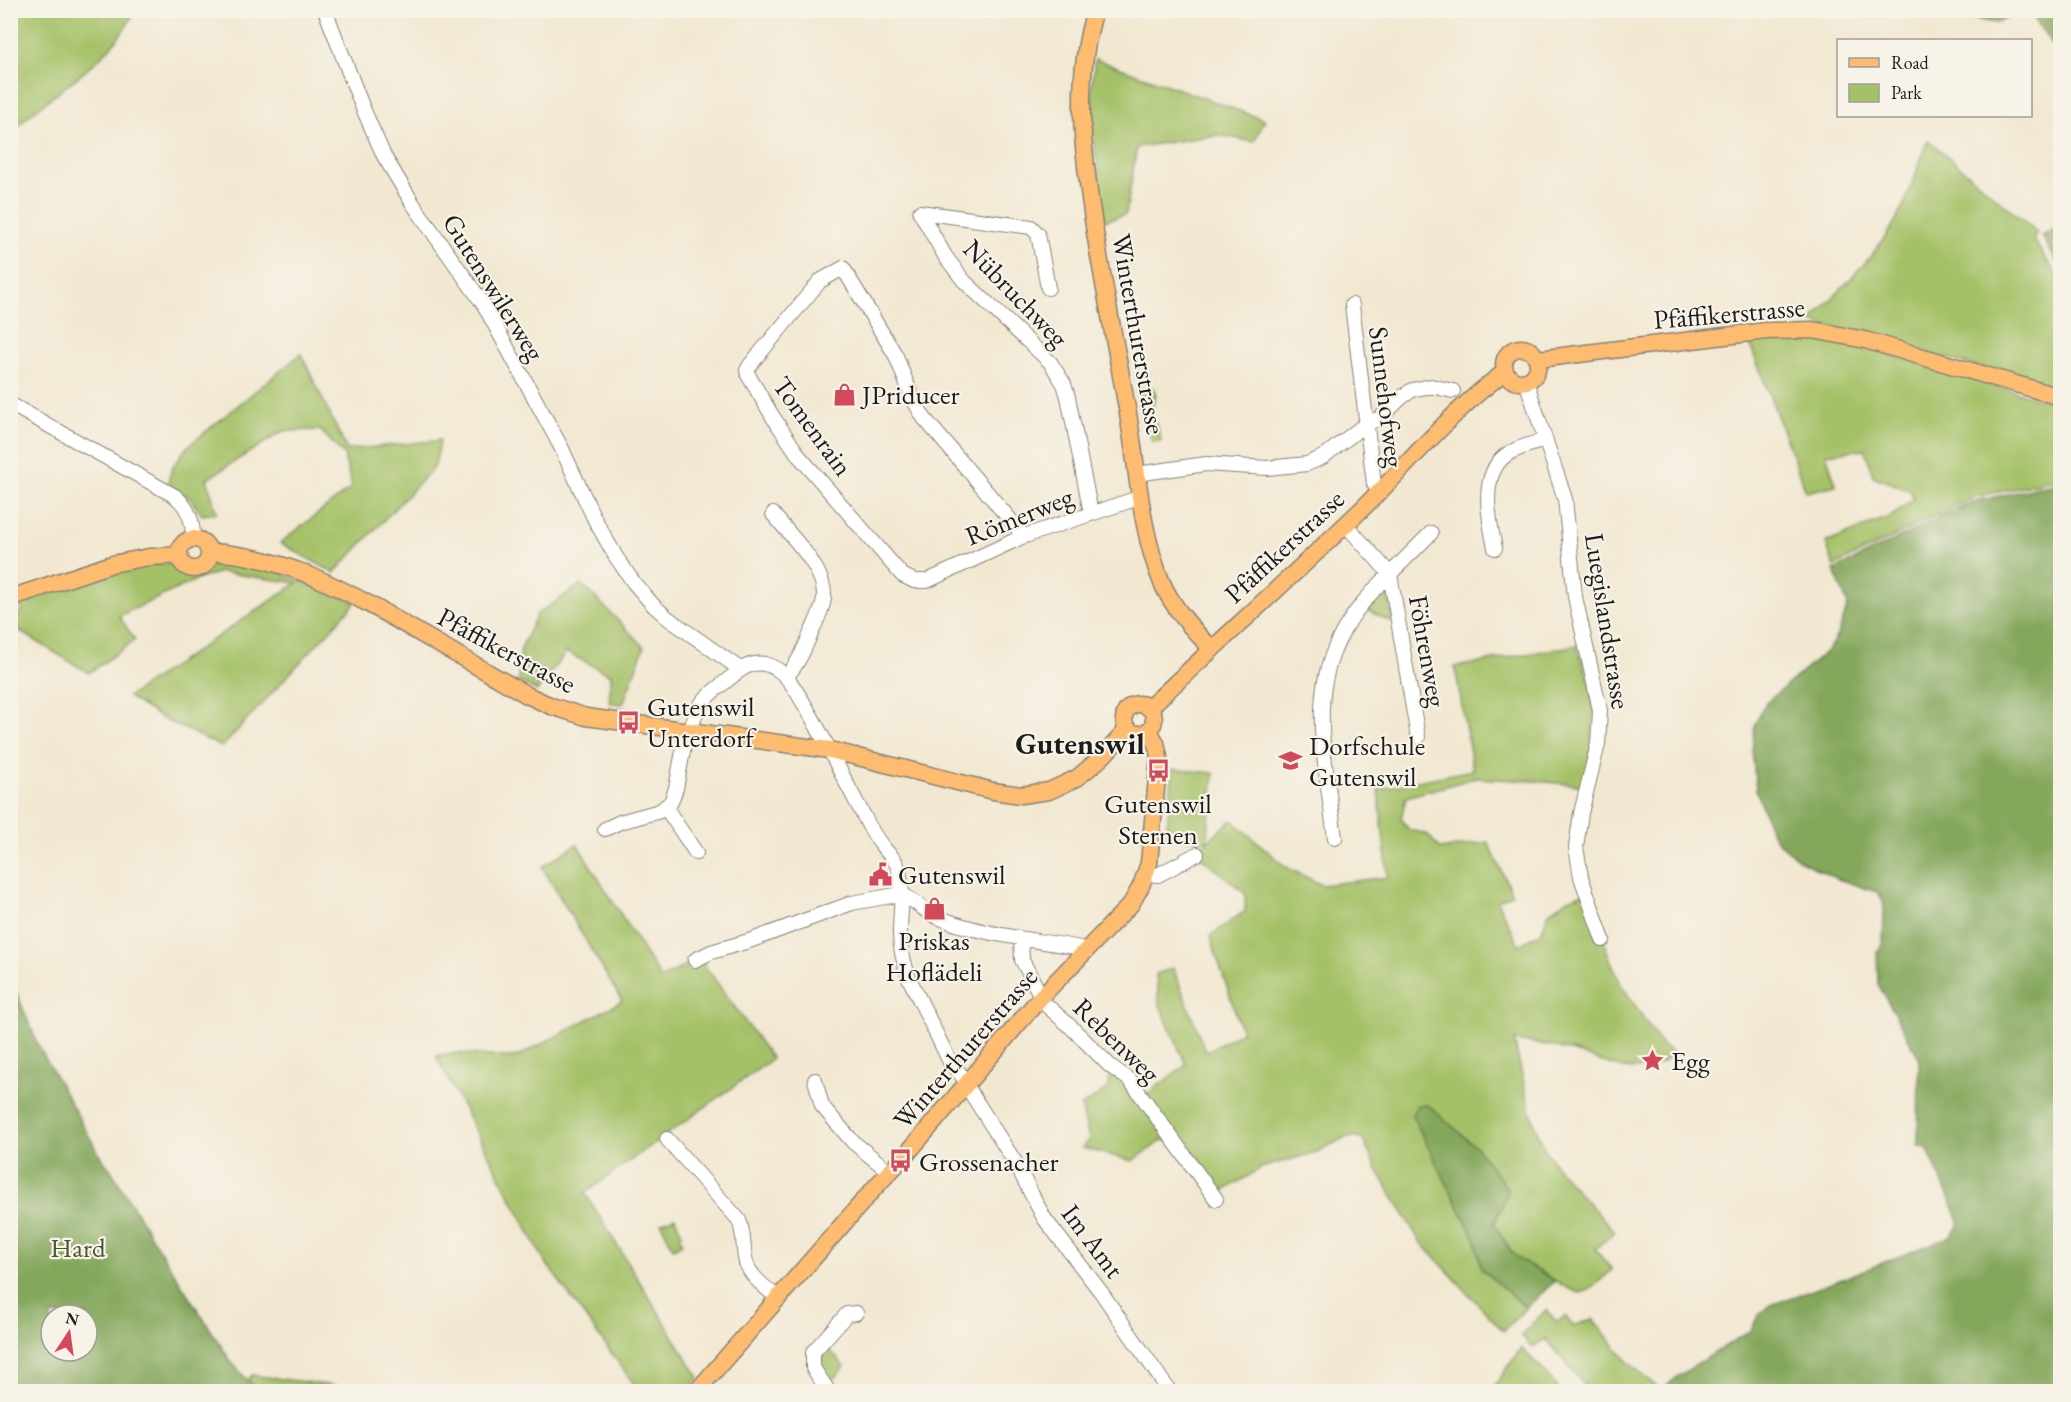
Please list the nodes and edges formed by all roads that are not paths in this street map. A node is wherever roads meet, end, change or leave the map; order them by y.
1 (325, 10) edge
2 (1095, 10) edge
3 (1048, 288) dead end
4 (1352, 306) dead end
5 (1538, 359) junction
6 (1505, 372) junction
7 (1526, 381) junction
8 (1452, 391) dead end
9 (2061, 397) edge
10 (10, 404) edge
11 (1367, 423) junction
12 (1545, 440) junction
13 (1137, 474) junction
14 (1380, 492) junction
15 (1141, 497) junction
16 (1091, 513) junction
17 (773, 514) dead end
18 (1346, 525) junction
19 (1431, 533) dead end
20 (1022, 537) junction
21 (193, 539) junction
22 (1495, 548) dead end
23 (209, 552) junction
24 (180, 555) junction
25 (1390, 574) junction
26 (916, 582) joint
27 (10, 598) edge
28 (1211, 648) junction
29 (741, 669) junction
30 (786, 677) junction
31 (1149, 708) junction
32 (1128, 729) junction
33 (1149, 729) junction
34 (689, 730) junction
35 (1418, 737) dead end
36 (830, 750) junction
37 (666, 808) junction
38 (605, 829) dead end
39 (1335, 838) dead end
40 (696, 853) dead end
41 (1197, 854) dead end
42 (1146, 874) junction
43 (901, 894) junction
44 (1021, 939) junction
45 (1603, 940) dead end
46 (1080, 949) junction
47 (695, 960) dead end
48 (1040, 994) junction
49 (815, 1080) dead end
50 (966, 1084) junction
51 (667, 1139) dead end
52 (890, 1172) junction
53 (1216, 1199) dead end
54 (778, 1298) junction
55 (856, 1313) dead end
56 (704, 1388) edge
57 (829, 1392) edge
58 (1170, 1392) edge

1 - 29 street, Gutenswilerweg
2 - 13 main road, Winterthurerstrasse
3 - 16 street, Nübruchweg
4 - 11 street, Sunnehofweg
5 - 6 main road, Pfäffikerstrasse
5 - 7 main road
5 - 9 main road, Pfäffikerstrasse
6 - 7 main road
6 - 14 main road, Pfäffikerstrasse
7 - 12 street, Luegislandstrasse
8 - 11 street
10 - 21 street
11 - 13 street
11 - 14 street, Sunnehofweg
12 - 22 street
12 - 45 street, Luegislandstrasse
13 - 15 main road, Winterthurerstrasse
14 - 18 main road, Pfäffikerstrasse
15 - 16 street, Römerweg
15 - 28 main road, Winterthurerstrasse
16 - 20 street, Römerweg
17 - 30 street
18 - 25 street
18 - 28 main road, Pfäffikerstrasse
19 - 25 street
20 - 26 street, Römerweg
20 - 26 street, Tomenrain
21 - 23 main road
21 - 24 main road
23 - 24 main road
23 - 34 main road, Pfäffikerstrasse
24 - 27 main road
25 - 35 street, Föhrenweg
25 - 39 street
28 - 31 main road, Pfäffikerstrasse
29 - 30 street
29 - 34 street
30 - 36 street, Im Amt
31 - 32 main road
31 - 33 main road
32 - 33 main road
32 - 36 main road, Pfäffikerstrasse
33 - 42 main road, Winterthurerstrasse
34 - 36 main road, Pfäffikerstrasse
34 - 37 street
36 - 43 street, Im Amt
37 - 38 street
37 - 40 street
41 - 42 street
42 - 46 main road, Winterthurerstrasse
43 - 44 street
43 - 47 street
43 - 50 street, Im Amt
44 - 46 street
44 - 48 street, Rebenweg
46 - 48 main road, Winterthurerstrasse
48 - 50 main road, Winterthurerstrasse
48 - 53 street, Rebenweg
49 - 52 street
50 - 52 main road, Winterthurerstrasse
50 - 58 street, Im Amt
51 - 54 street
52 - 54 main road, Winterthurerstrasse
54 - 56 main road, Winterthurerstrasse
55 - 57 street

